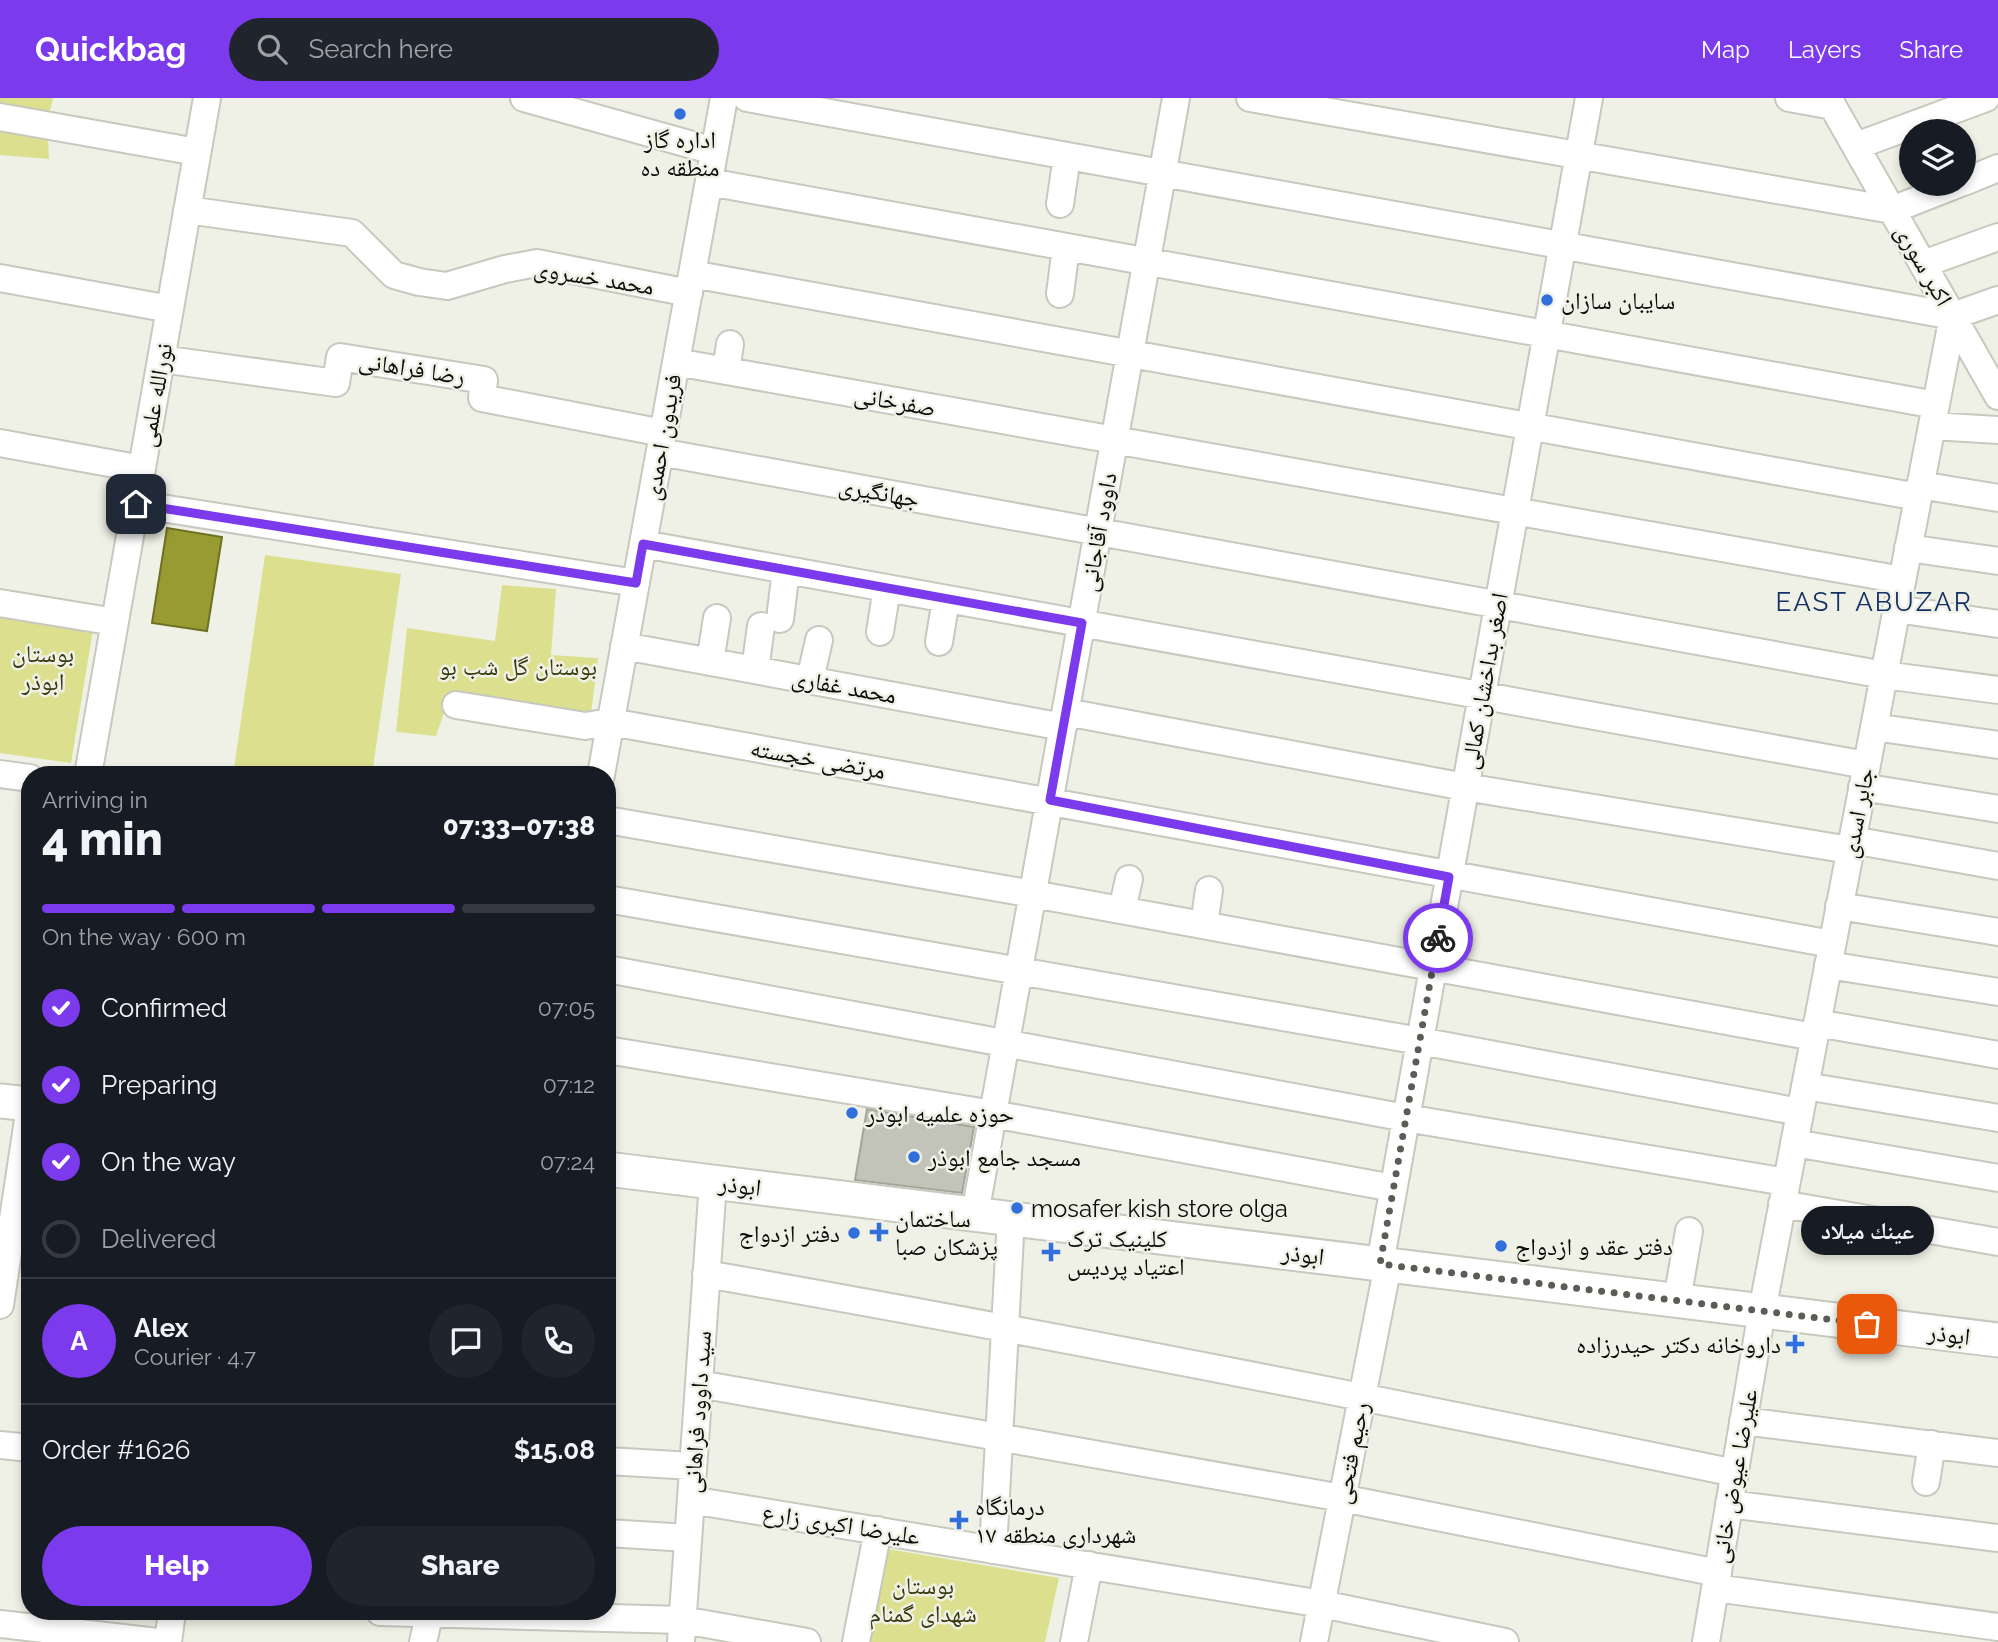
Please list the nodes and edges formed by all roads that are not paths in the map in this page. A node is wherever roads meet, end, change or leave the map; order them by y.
1 (207, 98) edge
2 (724, 98) edge
3 (747, 98) edge
4 (1176, 98) edge
5 (1250, 98) edge
6 (1589, 98) edge
7 (1789, 98) edge
8 (1986, 98) edge
9 (528, 99) edge
10 (1831, 102) edge
11 (0, 117) edge
12 (1856, 146) junction
13 (714, 151) junction
14 (197, 152) junction
15 (1068, 156) junction
16 (1578, 157) junction
17 (1998, 168) edge
18 (1163, 173) junction
19 (1976, 177) edge
20 (709, 182) junction
21 (1928, 196) edge
22 (1060, 204) dead end
23 (187, 210) junction
24 (1892, 210) junction
25 (1998, 237) edge
26 (1563, 246) junction
27 (1066, 247) junction
28 (1147, 262) junction
29 (1923, 264) junction
30 (0, 278) edge
31 (690, 284) junction
32 (1060, 293) dead end
33 (1998, 300) edge
34 (170, 309) junction
35 (1952, 316) junction
36 (1547, 334) junction
37 (730, 344) dead end
38 (1130, 354) junction
39 (161, 359) junction
40 (676, 362) junction
41 (726, 371) junction
42 (1995, 383) edge
43 (1934, 416) junction
44 (1530, 427) junction
45 (1998, 430) edge
46 (1115, 440) junction
47 (0, 443) edge
48 (661, 443) junction
49 (142, 469) junction
50 (1919, 491) junction
51 (1998, 498) edge
52 (136, 504) junction
53 (1515, 511) junction
54 (1098, 532) junction
55 (643, 544) junction
56 (1908, 548) junction
57 (1998, 561) edge
58 (786, 570) junction
59 (1902, 580) junction
60 (636, 583) junction
61 (887, 588) junction
62 (946, 599) junction
63 (0, 603) edge
64 (1498, 604) junction
65 (1896, 609) junction
66 (717, 618) dead end
67 (115, 622) junction
68 (1082, 623) junction
69 (1998, 624) edge
70 (880, 632) dead end
71 (819, 640) dead end
72 (939, 642) dead end
73 (624, 646) junction
74 (709, 662) junction
75 (755, 670) junction
76 (1884, 674) junction
77 (810, 680) junction
78 (1998, 690) edge
79 (1482, 696) junction
80 (456, 705) dead end
81 (1064, 720) junction
82 (598, 724) junction
83 (1874, 727) junction
84 (1998, 745) edge
85 (90, 766) edge
86 (600, 766) edge
87 (0, 774) edge
88 (1864, 776) junction
89 (21, 777) edge
90 (1465, 787) junction
91 (1050, 800) junction
92 (1998, 808) edge
93 (616, 822) edge
94 (1851, 845) junction
95 (1998, 866) edge
96 (1449, 877) junction
97 (1129, 879) dead end
98 (1209, 890) dead end
99 (1033, 894) junction
100 (616, 901) edge
101 (1839, 906) junction
102 (1122, 910) junction
103 (1204, 925) junction
104 (1998, 932) edge
105 (1830, 955) junction
106 (1433, 967) junction
107 (616, 970) edge
108 (1019, 970) junction
109 (1998, 992) edge
110 (1816, 1030) junction
111 (1420, 1041) junction
112 (1006, 1044) junction
113 (616, 1051) edge
114 (1998, 1055) edge
115 (1805, 1086) junction
116 (0, 1101) edge
117 (21, 1104) edge
118 (1800, 1112) junction
119 (993, 1114) junction
120 (1406, 1118) junction
121 (1998, 1118) edge
122 (1794, 1143) junction
123 (616, 1170) edge
124 (21, 1178) edge
125 (1998, 1178) edge
126 (713, 1182) junction
127 (1393, 1188) junction
128 (1784, 1193) junction
129 (975, 1214) junction
130 (1011, 1218) junction
131 (1689, 1231) dead end
132 (1998, 1242) edge
133 (1384, 1264) junction
134 (706, 1274) junction
135 (8, 1282) edge
136 (1677, 1300) junction
137 (1762, 1311) junction
138 (1005, 1326) junction
139 (1998, 1340) edge
140 (699, 1384) junction
141 (1362, 1395) junction
142 (1743, 1421) junction
143 (999, 1436) junction
144 (1932, 1444) junction
145 (0, 1445) edge
146 (21, 1447) edge
147 (1998, 1453) edge
148 (616, 1462) edge
149 (693, 1466) junction
150 (1734, 1473) junction
151 (1926, 1482) dead end
152 (1342, 1498) junction
153 (691, 1500) junction
154 (1729, 1504) junction
155 (878, 1530) junction
156 (616, 1534) edge
157 (688, 1538) junction
158 (1998, 1538) edge
159 (993, 1550) junction
160 (1089, 1565) junction
161 (1717, 1580) junction
162 (1322, 1604) junction
163 (171, 1620) edge
164 (428, 1620) edge
165 (536, 1620) edge
166 (0, 1624) edge
167 (1998, 1627) edge
168 (682, 1631) edge
169 (158, 1642) edge
170 (168, 1642) edge
171 (423, 1642) edge
172 (807, 1642) edge
173 (856, 1642) edge
174 (1074, 1642) edge
175 (1314, 1642) edge
176 (1505, 1642) edge
177 (1706, 1642) edge

1 - 14 street, نورالله علمی
2 - 13 street, فریدون احمدی
3 - 15 street
4 - 18 street, داوود آقاجانی
5 - 16 street
6 - 16 street, اصغر بداخشان کمالی
7 - 10 street
8 - 12 street
9 - 13 street
10 - 12 street, اکبر سوری
11 - 14 street
12 - 24 street, اکبر سوری
13 - 20 street, فریدون احمدی
14 - 23 street, نورالله علمی
15 - 18 street
15 - 22 street
16 - 24 street
16 - 26 street, اصغر بداخشان کمالی
17 - 19 street
18 - 26 street
18 - 28 street, داوود آقاجانی
20 - 27 street
20 - 31 street, فریدون احمدی
21 - 24 street
23 - 31 street, محمد خسروی
23 - 34 street, نورالله علمی
24 - 29 street, اکبر سوری
25 - 29 street
26 - 35 street
26 - 36 street, اصغر بداخشان کمالی
27 - 28 street
27 - 32 street
28 - 36 street
28 - 38 street, داوود آقاجانی
29 - 35 street, اکبر سوری
30 - 34 street
31 - 38 street, محمد خسروی
31 - 40 street, فریدون احمدی
33 - 35 street
34 - 39 street, نورالله علمی
35 - 42 street, اکبر سوری
35 - 43 street, جابر اسدی
36 - 43 street
36 - 44 street, اصغر بداخشان کمالی
37 - 41 street
38 - 44 street, محمد خسروی
38 - 46 street, داوود آقاجانی
39 - 48 street, رضا فراهانی
39 - 49 street, نورالله علمی
40 - 41 street, صفرخانی
40 - 48 street, فریدون احمدی
41 - 46 street, صفرخانی
43 - 45 street
43 - 50 street, جابر اسدی
44 - 50 street, محمد خسروی
44 - 53 street, اصغر بداخشان کمالی
46 - 53 street, صفرخانی
46 - 54 street, داوود آقاجانی
47 - 49 street
48 - 54 street, جهانگیری
48 - 55 street, فریدون احمدی
49 - 52 street, نورالله علمی
50 - 51 street, محمد خسروی
50 - 56 street, جابر اسدی
52 - 60 street
52 - 67 street, نورالله علمی
53 - 59 street, صفرخانی
53 - 64 street, اصغر بداخشان کمالی
54 - 64 street, جهانگیری
54 - 68 street, داوود آقاجانی
55 - 58 street
55 - 60 street, فریدون احمدی
56 - 57 street
56 - 59 street, جابر اسدی
58 - 61 street
58 - 75 street
59 - 65 street, جابر اسدی
60 - 73 street, فریدون احمدی
61 - 62 street
61 - 70 street
62 - 68 street
62 - 72 street
63 - 67 street
64 - 76 street, جهانگیری
64 - 79 street, اصغر بداخشان کمالی
65 - 69 street
65 - 76 street, جابر اسدی
66 - 74 street
67 - 85 street, نورالله علمی
68 - 79 street
68 - 81 street, داوود آقاجانی
71 - 77 street
73 - 74 street, محمد غفاری
73 - 82 street, فریدون احمدی
74 - 75 street, محمد غفاری
75 - 77 street, محمد غفاری
76 - 78 street, جهانگیری
76 - 83 street, جابر اسدی
77 - 81 street, محمد غفاری
79 - 88 street
79 - 90 street, اصغر بداخشان کمالی
80 - 82 street, مرتضی خجسته
81 - 90 street, محمد غفاری
81 - 91 street, داوود آقاجانی
82 - 86 street, فریدون احمدی
82 - 91 street, مرتضی خجسته
83 - 84 street
83 - 88 street, جابر اسدی
87 - 89 street
88 - 92 street
88 - 94 street, جابر اسدی
90 - 94 street, محمد غفاری
90 - 96 street, اصغر بداخشان کمالی
91 - 96 street, مرتضی خجسته
91 - 99 street, داوود آقاجانی
93 - 99 street
94 - 95 street, محمد غفاری
94 - 101 street, جابر اسدی
96 - 105 street, مرتضی خجسته
96 - 106 street, اصغر بداخشان کمالی
97 - 102 street
98 - 103 street
99 - 102 street
99 - 108 street, داوود آقاجانی
100 - 108 street
101 - 104 street
101 - 105 street, جابر اسدی
102 - 103 street
103 - 106 street
105 - 109 street, مرتضی خجسته
105 - 110 street, جابر اسدی
106 - 110 street
106 - 111 street, اصغر بداخشان کمالی
107 - 112 street
108 - 111 street
108 - 112 street, داوود آقاجانی
110 - 114 street
110 - 115 street, جابر اسدی
111 - 118 street
111 - 120 street, اصغر بداخشان کمالی
112 - 119 street, داوود آقاجانی
112 - 120 street
113 - 119 street
115 - 118 street, جابر اسدی
115 - 121 street
116 - 117 main road
118 - 122 street, جابر اسدی
119 - 127 street
119 - 129 street, داوود آقاجانی
120 - 127 street, اصغر بداخشان کمالی
120 - 128 street
122 - 125 street
122 - 128 street, جابر اسدی
123 - 126 main road, ابوذر
124 - 135 street
126 - 129 main road, ابوذر
126 - 134 street, سید داوود فراهانی
127 - 133 street, اصغر بداخشان کمالی
128 - 132 street
128 - 137 street, جابر اسدی
129 - 130 main road, ابوذر
130 - 133 main road, ابوذر
130 - 138 street
131 - 136 street
133 - 136 main road, ابوذر
133 - 141 street, رحیم فتحی
134 - 138 street
134 - 140 street, سید داوود فراهانی
136 - 137 main road, ابوذر
137 - 139 main road, ابوذر
137 - 142 street, علیرضا عیوض خانی
138 - 141 street
138 - 143 street
140 - 143 street
140 - 149 street, سید داوود فراهانی
141 - 150 street
141 - 152 street, رحیم فتحی
142 - 144 street
142 - 150 street, علیرضا عیوض خانی
143 - 152 street
143 - 159 street
144 - 147 street
144 - 151 street
145 - 146 street
148 - 149 street
149 - 153 street, سید داوود فراهانی
150 - 154 street, علیرضا عیوض خانی
152 - 161 street
152 - 162 street, رحیم فتحی
153 - 155 street, علیرضا اکبری زارع
153 - 157 street, سید داوود فراهانی
154 - 158 street
154 - 161 street, علیرضا عیوض خانی
155 - 159 street, علیرضا اکبری زارع
155 - 173 street
156 - 157 street
157 - 168 street, سید داوود فراهانی
159 - 160 street, علیرضا اکبری زارع
160 - 162 street, علیرضا اکبری زارع
160 - 174 street
161 - 167 street
161 - 177 street, علیرضا عیوض خانی
162 - 175 street, رحیم فتحی
162 - 176 street, علیرضا اکبری زارع
163 - 170 street
164 - 171 street
165 - 168 street
166 - 169 street
168 - 172 street

